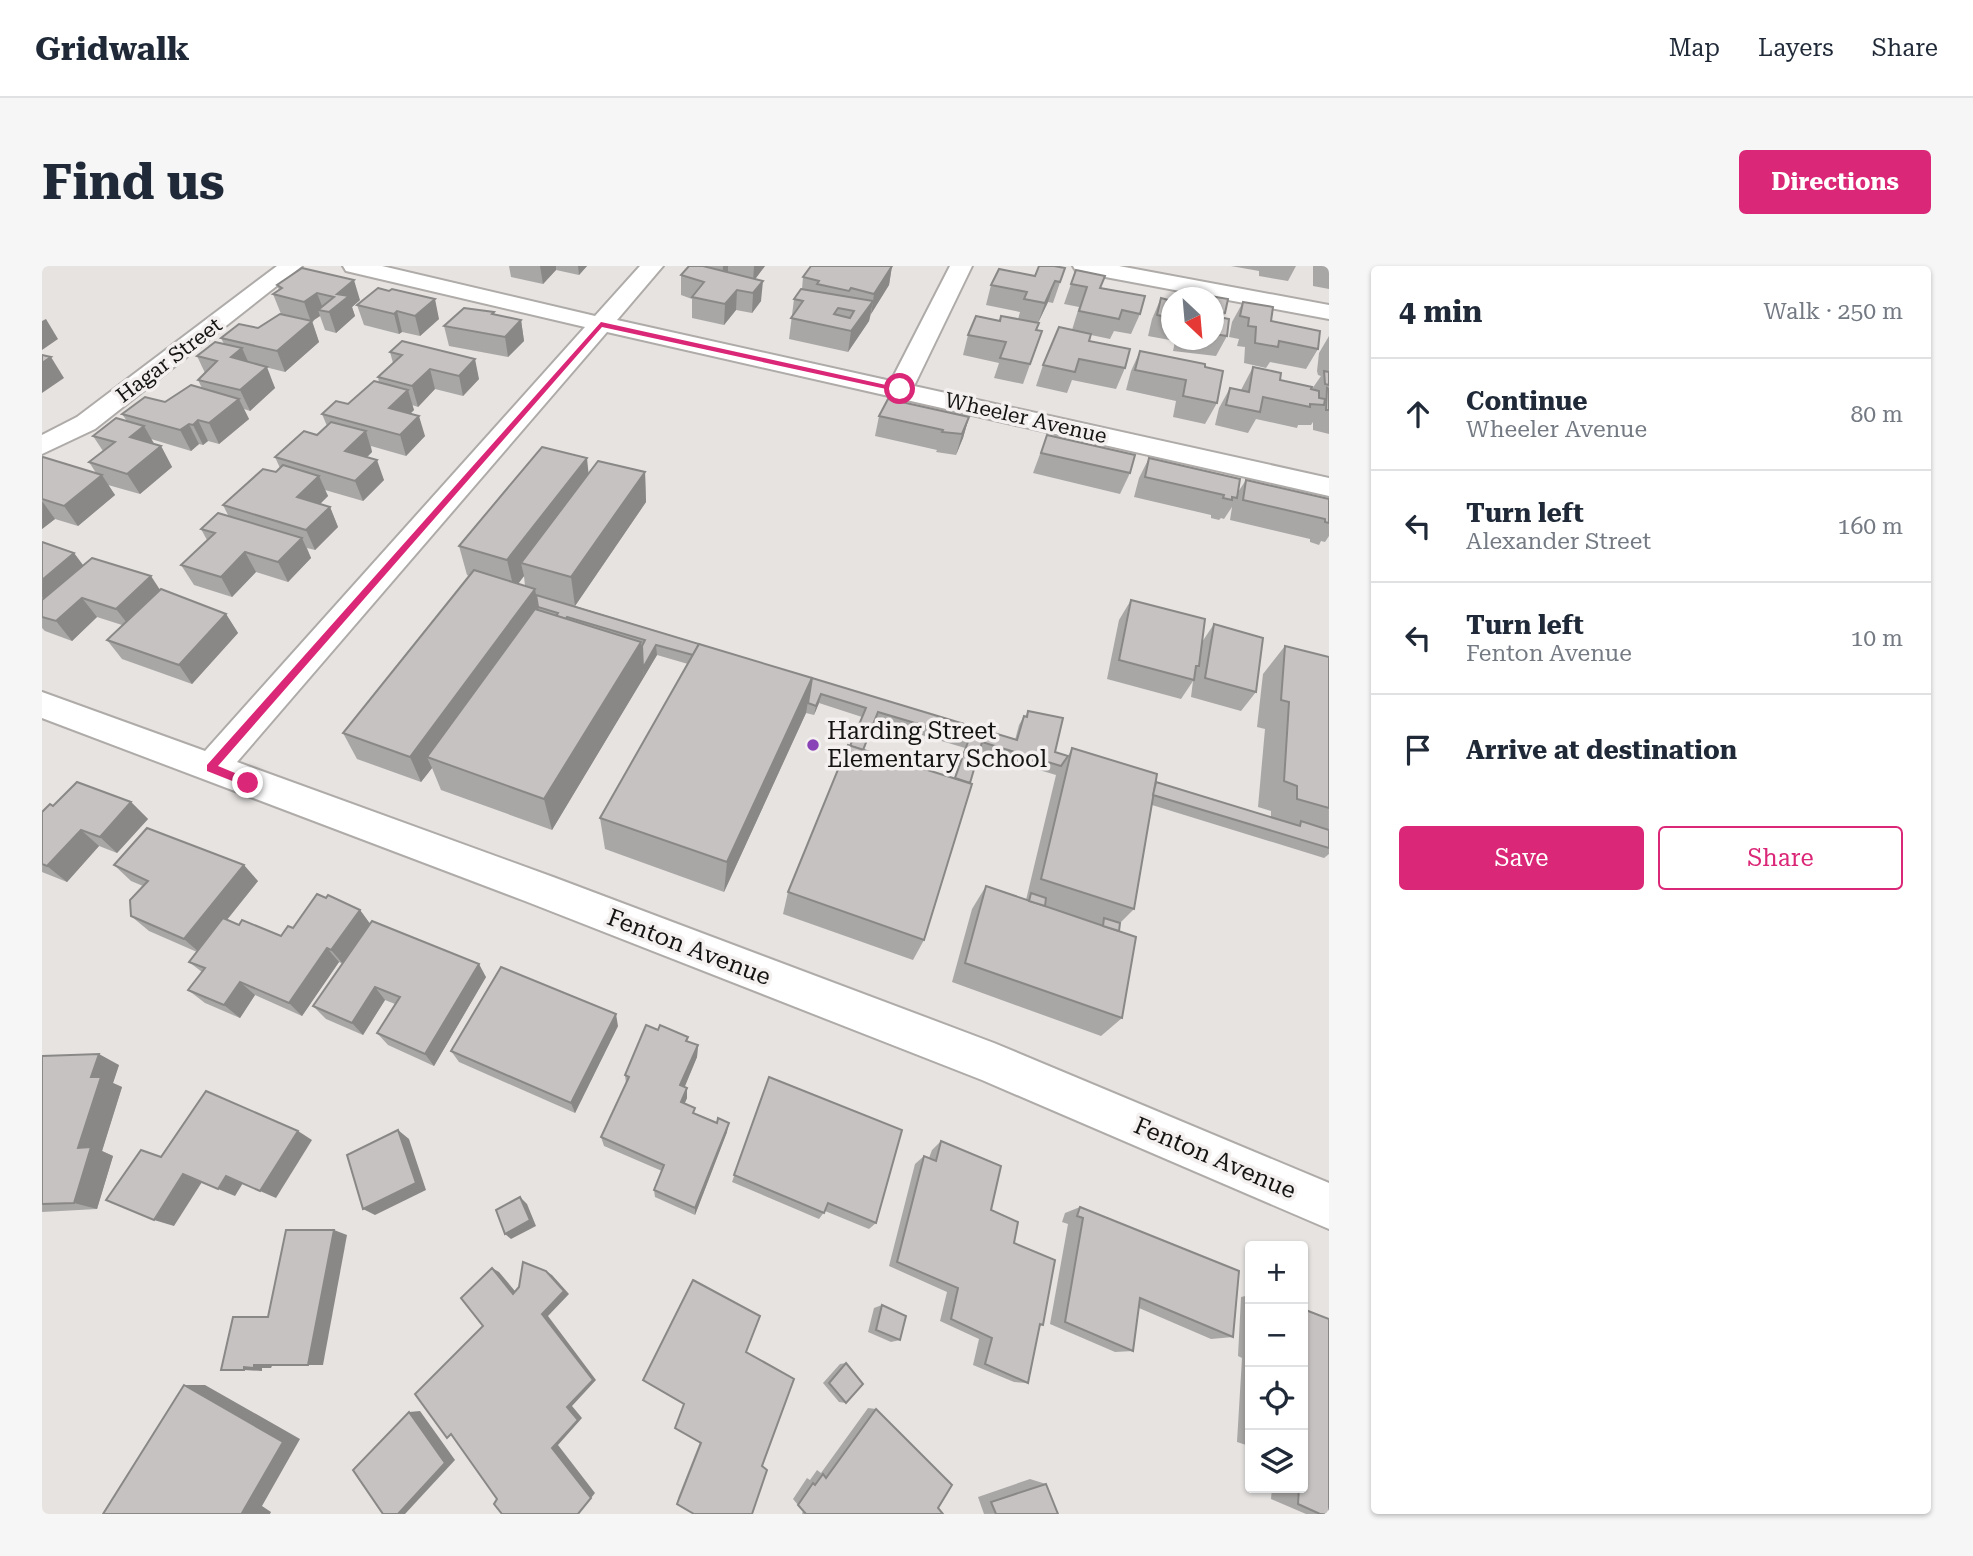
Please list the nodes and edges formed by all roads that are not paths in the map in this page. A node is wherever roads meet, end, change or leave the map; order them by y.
1 (291, 266) edge
2 (354, 266) edge
3 (652, 266) edge
4 (961, 266) edge
5 (1084, 266) edge
6 (1329, 312) edge
7 (601, 324) junction
8 (900, 389) junction
9 (42, 446) edge
10 (1329, 486) edge
11 (43, 706) edge
12 (211, 768) junction
13 (1329, 1206) edge

1 - 9 street, Hagar Street
2 - 7 street, Wheeler Avenue
3 - 7 street
4 - 8 street
5 - 6 street
7 - 8 street, Wheeler Avenue
7 - 12 street
8 - 10 street, Wheeler Avenue
11 - 12 street, Fenton Avenue
12 - 13 street, Fenton Avenue

